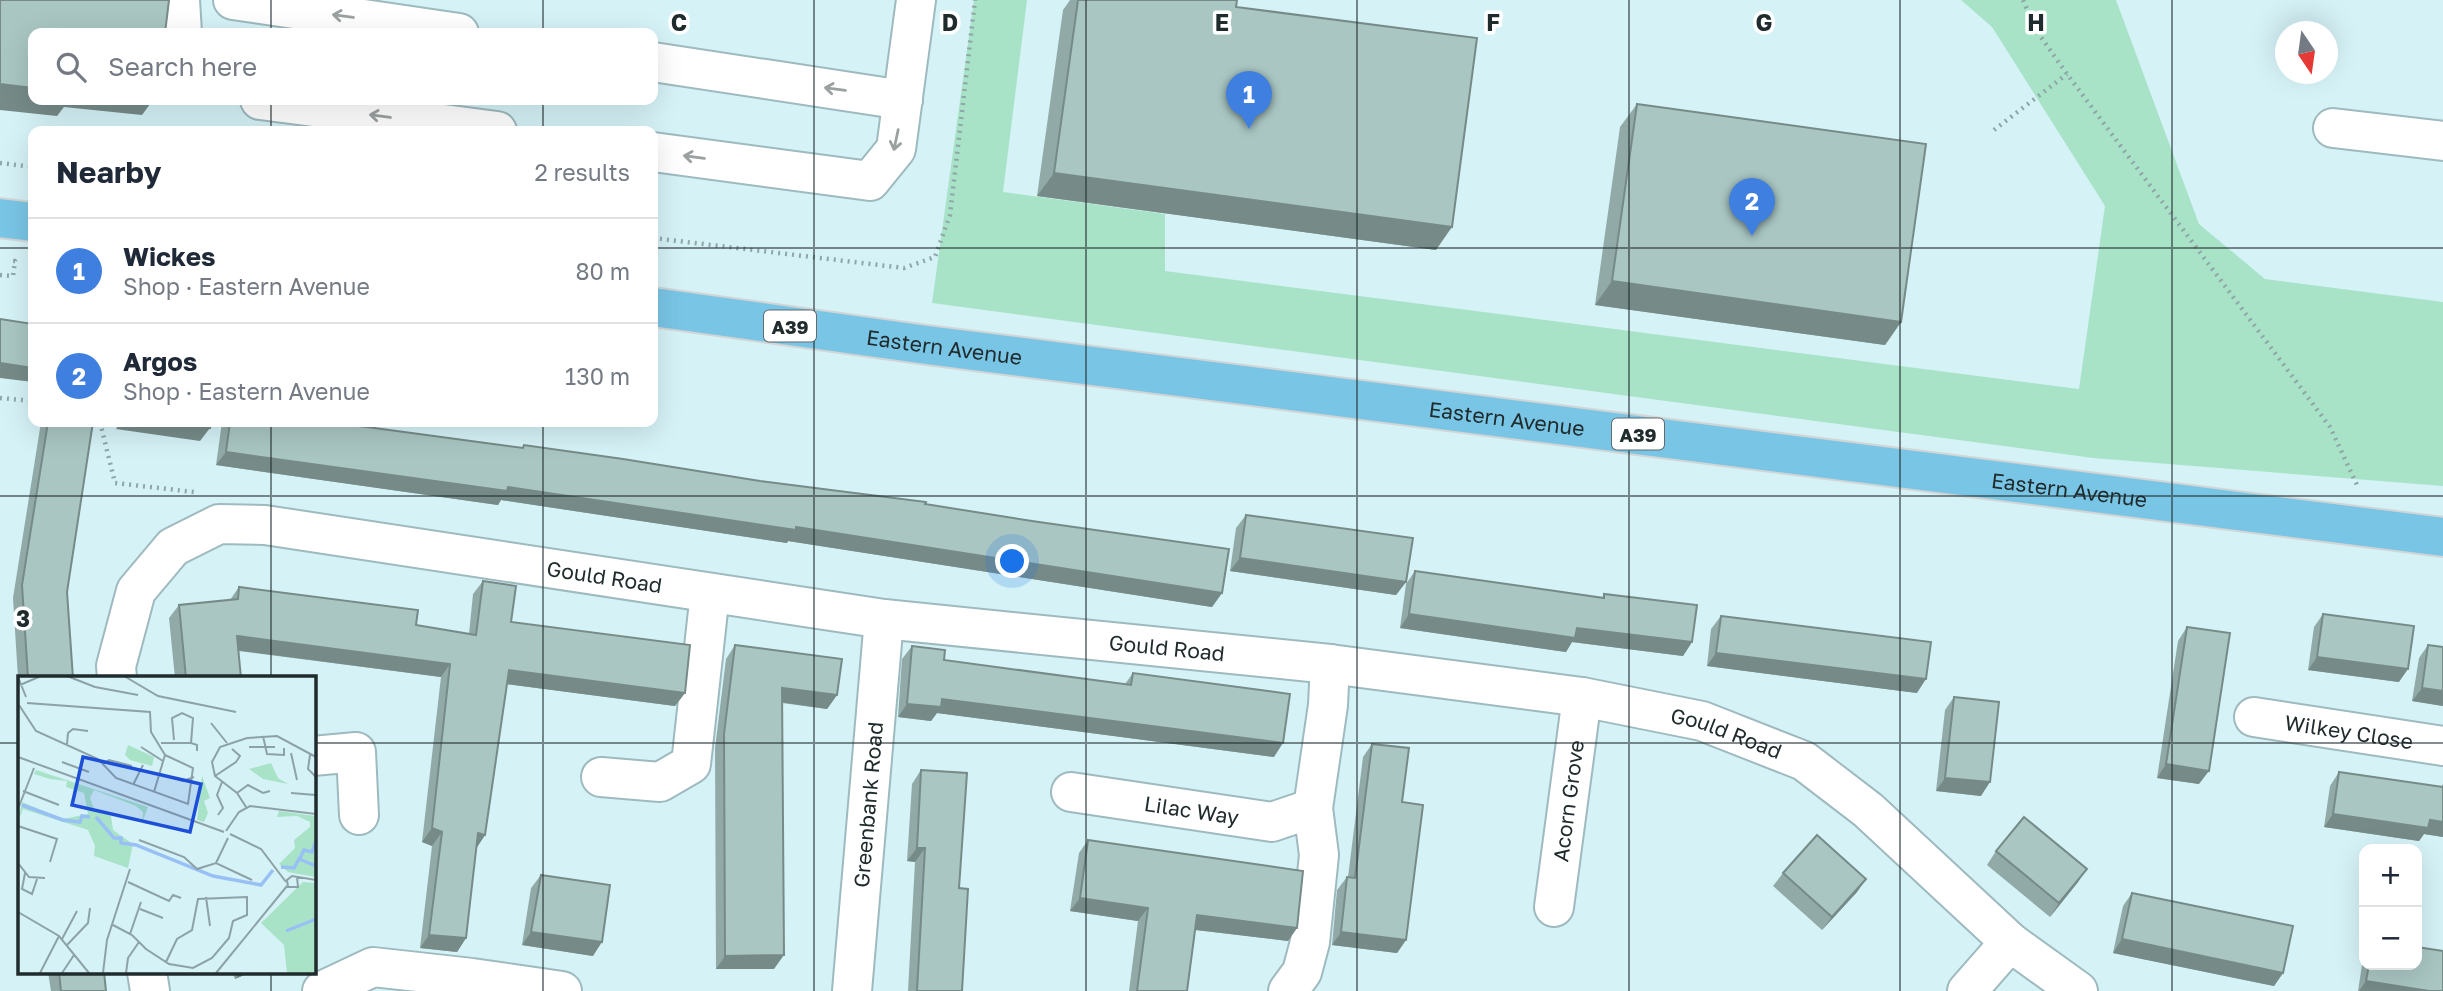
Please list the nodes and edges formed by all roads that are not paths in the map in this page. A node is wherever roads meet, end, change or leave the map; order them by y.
1 (180, 0) edge
2 (233, 0) edge
3 (916, 0) edge
4 (182, 28) edge
5 (425, 28) edge
6 (658, 63) edge
7 (902, 100) junction
8 (298, 105) edge
9 (459, 126) edge
10 (2333, 128) dead end
11 (2443, 141) edge
12 (658, 153) edge
13 (0, 218) edge
14 (28, 221) edge
15 (658, 308) edge
16 (2443, 537) edge
17 (710, 593) junction
18 (884, 619) junction
19 (1331, 664) junction
20 (117, 676) edge
21 (1582, 697) junction
22 (2254, 717) dead end
23 (2443, 746) edge
24 (315, 756) edge
25 (601, 777) dead end
26 (1071, 792) dead end
27 (1313, 808) junction
28 (359, 815) dead end
29 (1553, 907) dead end
30 (2010, 942) junction
31 (554, 990) edge
32 (322, 991) edge
33 (852, 991) edge
34 (1288, 991) edge
35 (1967, 991) edge
36 (2078, 991) edge

1 - 4 street
5 -> 2 street
3 - 7 street
7 -> 6 street
7 -> 12 street
9 -> 8 street
10 - 11 street
13 - 14 main road
15 - 16 main road, Eastern Avenue / A39
17 - 18 street, Gould Road
17 - 20 street, Gould Road
17 - 25 street
18 - 19 street, Gould Road
18 - 33 street, Greenbank Road
19 - 21 street, Gould Road
19 - 27 street
21 - 29 street, Acorn Grove
21 - 30 street, Gould Road
22 - 23 street, Wilkey Close
24 - 28 street
26 - 27 street, Lilac Way
27 - 34 street
30 - 35 street
30 - 36 street, Gould Road
31 - 32 street

